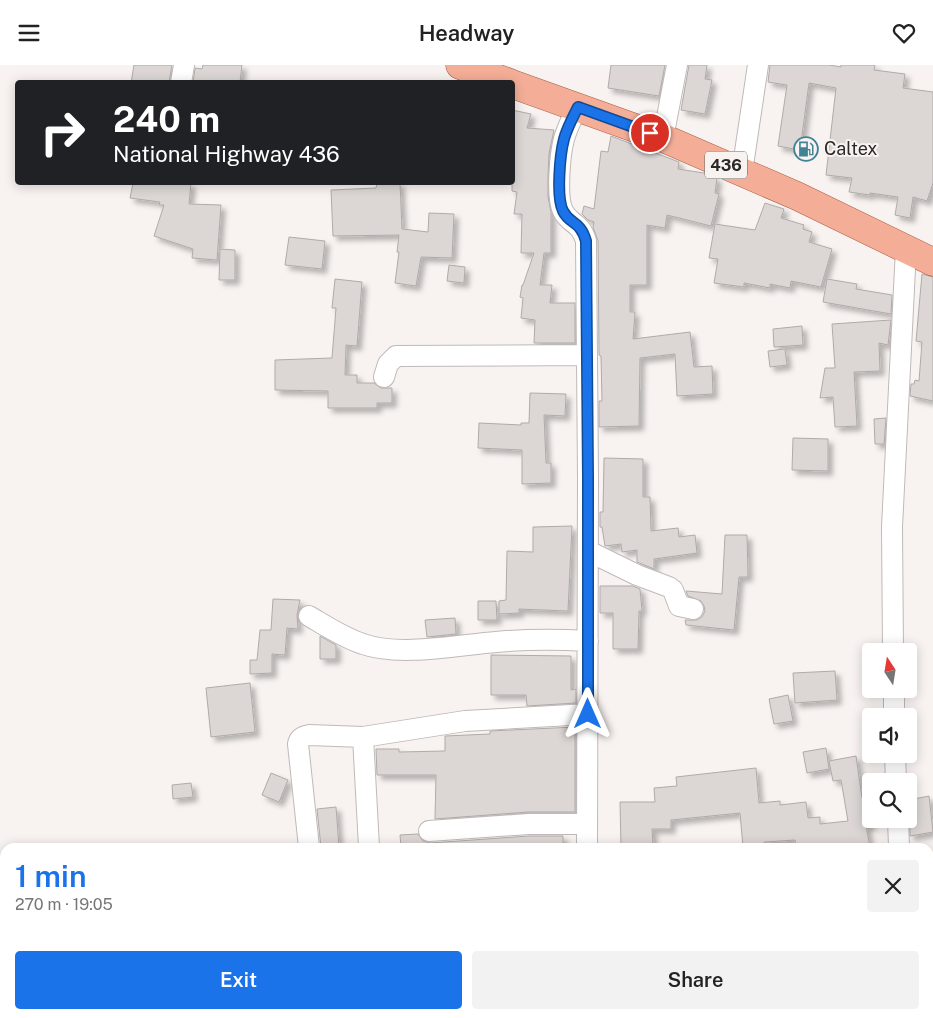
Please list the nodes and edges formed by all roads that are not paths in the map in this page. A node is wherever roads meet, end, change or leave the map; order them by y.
1 (184, 65) edge
2 (676, 65) edge
3 (758, 65) edge
4 (465, 66) edge
5 (182, 80) edge
6 (503, 80) edge
7 (515, 84) edge
8 (578, 107) junction
9 (663, 138) junction
10 (742, 173) junction
11 (906, 249) junction
12 (933, 262) edge
13 (587, 355) junction
14 (384, 377) dead end
15 (588, 551) junction
16 (694, 609) dead end
17 (309, 616) dead end
18 (588, 641) junction
19 (893, 643) edge
20 (588, 714) junction
21 (363, 737) junction
22 (587, 824) junction
23 (898, 828) edge
24 (429, 831) dead end
25 (309, 843) edge
26 (370, 843) edge
27 (587, 843) edge
28 (899, 843) edge

1 - 5 street
2 - 9 street
3 - 10 street
4 - 6 main road, 436
7 - 8 main road, 436
8 - 9 main road, 436
8 - 13 street
9 - 10 main road, 436
10 - 11 main road, 436
11 - 12 main road, 436
11 - 19 street
13 - 14 street
13 - 15 street
15 - 16 street
15 - 18 street
17 - 18 street
18 - 20 street
20 - 21 street
20 - 22 street
21 - 25 street
21 - 26 street
22 - 24 street
22 - 27 street
23 - 28 street

